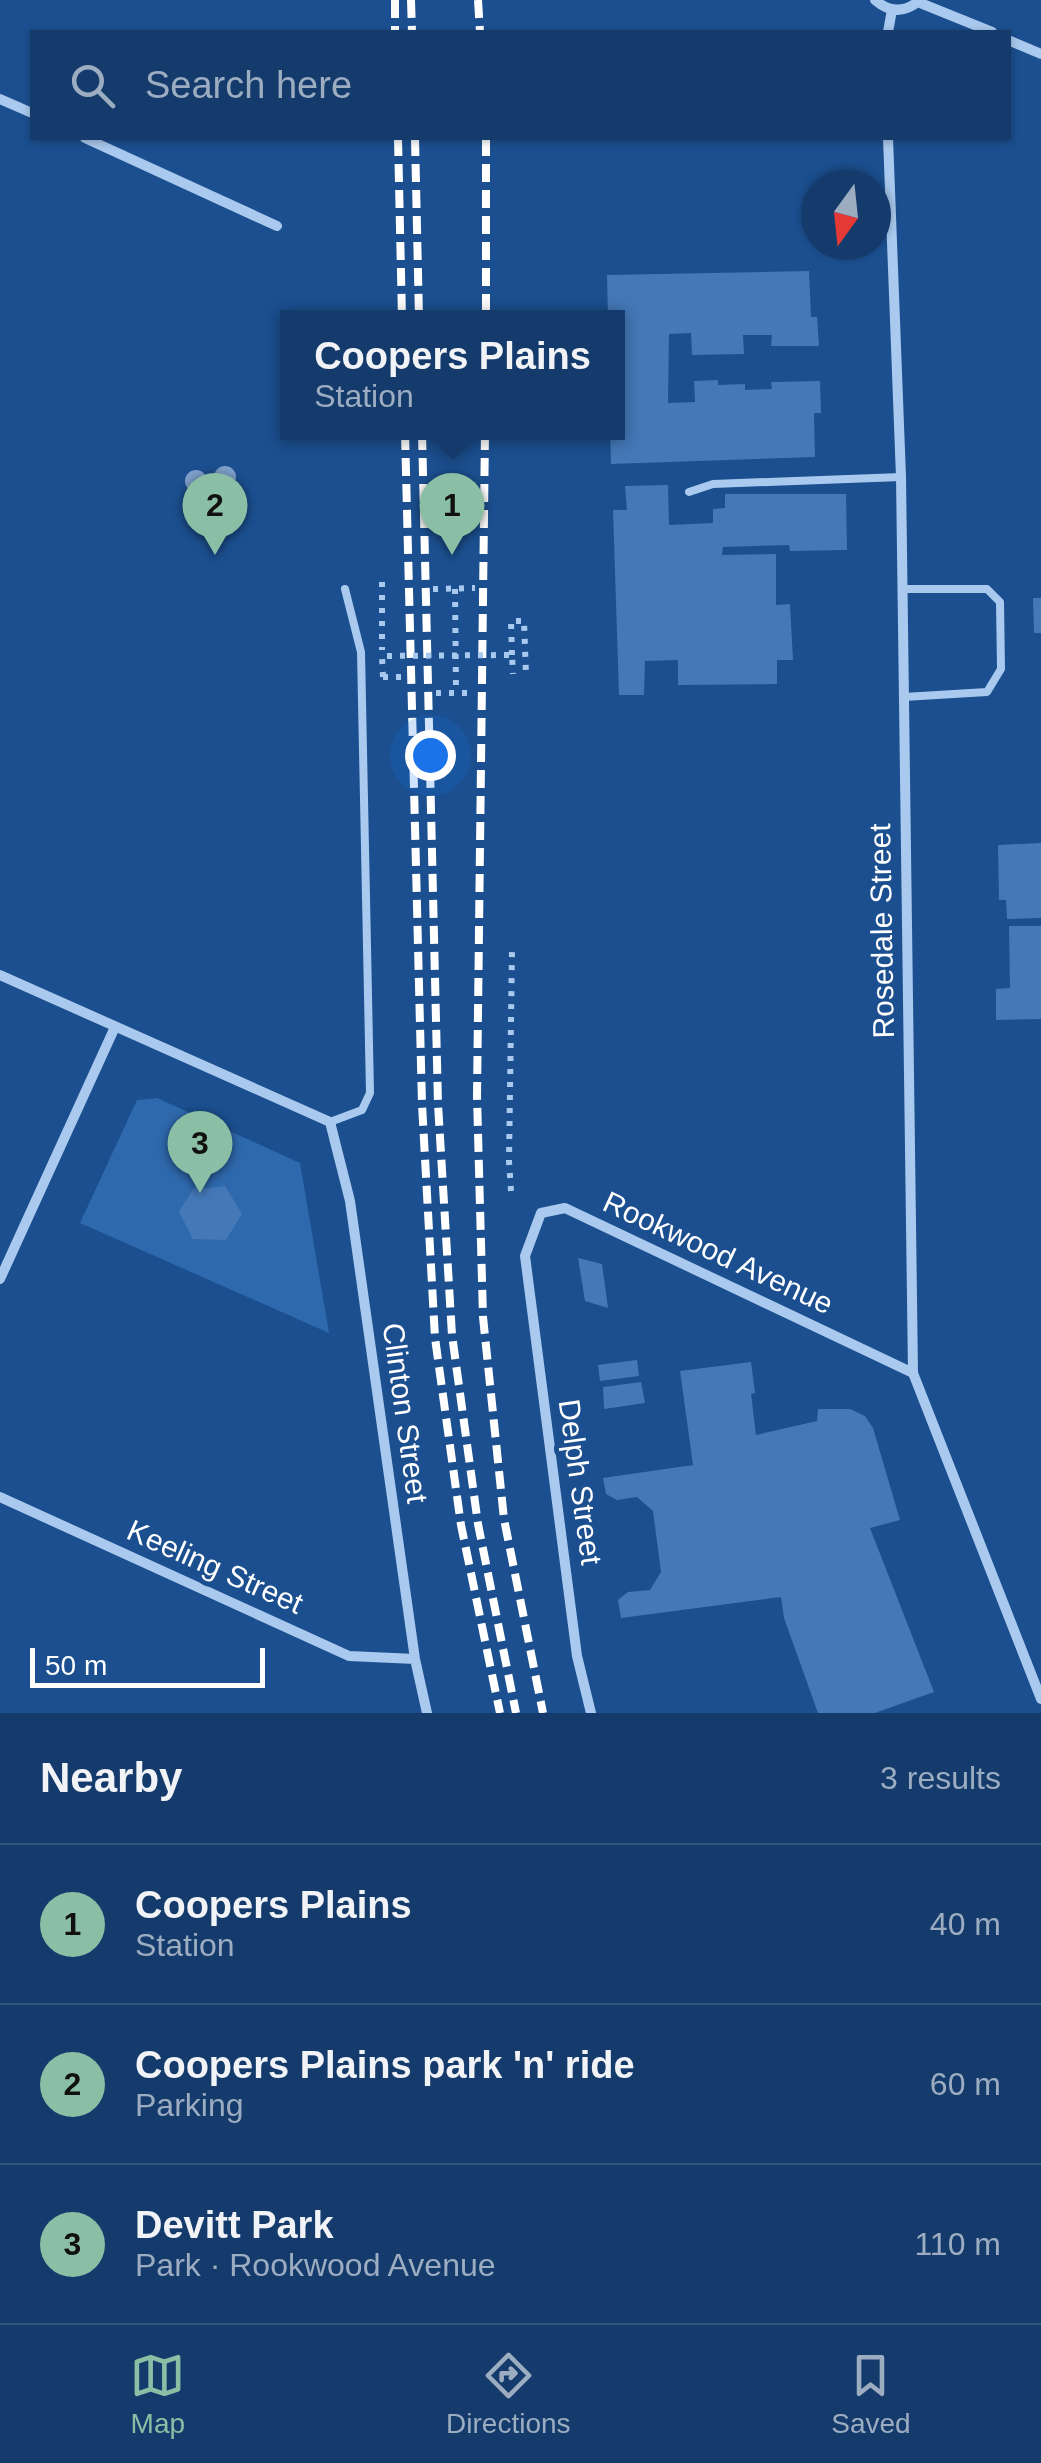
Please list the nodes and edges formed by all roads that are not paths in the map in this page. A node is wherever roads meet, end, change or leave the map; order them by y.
1 (875, 0) edge
2 (919, 1) edge
3 (892, 10) junction
4 (888, 30) edge
5 (987, 30) edge
6 (1011, 41) edge
7 (1041, 54) edge
8 (0, 98) edge
9 (30, 113) edge
10 (89, 140) edge
11 (888, 140) edge
12 (276, 226) dead end
13 (901, 477) junction
14 (690, 492) dead end
15 (903, 588) junction
16 (345, 590) dead end
17 (904, 697) junction
18 (0, 975) edge
19 (115, 1027) junction
20 (330, 1122) junction
21 (524, 1256) joint
22 (0, 1280) edge
23 (913, 1373) junction
24 (0, 1497) edge
25 (415, 1659) junction
26 (1041, 1699) edge
27 (427, 1713) edge
28 (592, 1713) edge

1 - 3 street
2 - 3 street
2 - 5 street
3 - 4 street
6 - 7 street
8 - 9 street
10 - 12 street
11 - 13 street, Rosedale Street
13 - 14 lane
13 - 15 street, Rosedale Street
15 - 17 street, Rosedale Street
15 - 17 lane
16 - 20 lane
17 - 23 street, Rosedale Street
18 - 19 street
19 - 20 street
19 - 22 street
20 - 25 street, Clinton Street
21 - 23 street, Rookwood Avenue
21 - 28 street, Delph Street
23 - 26 street, Rosedale Street
24 - 25 street, Keeling Street
25 - 27 street, Clinton Street

